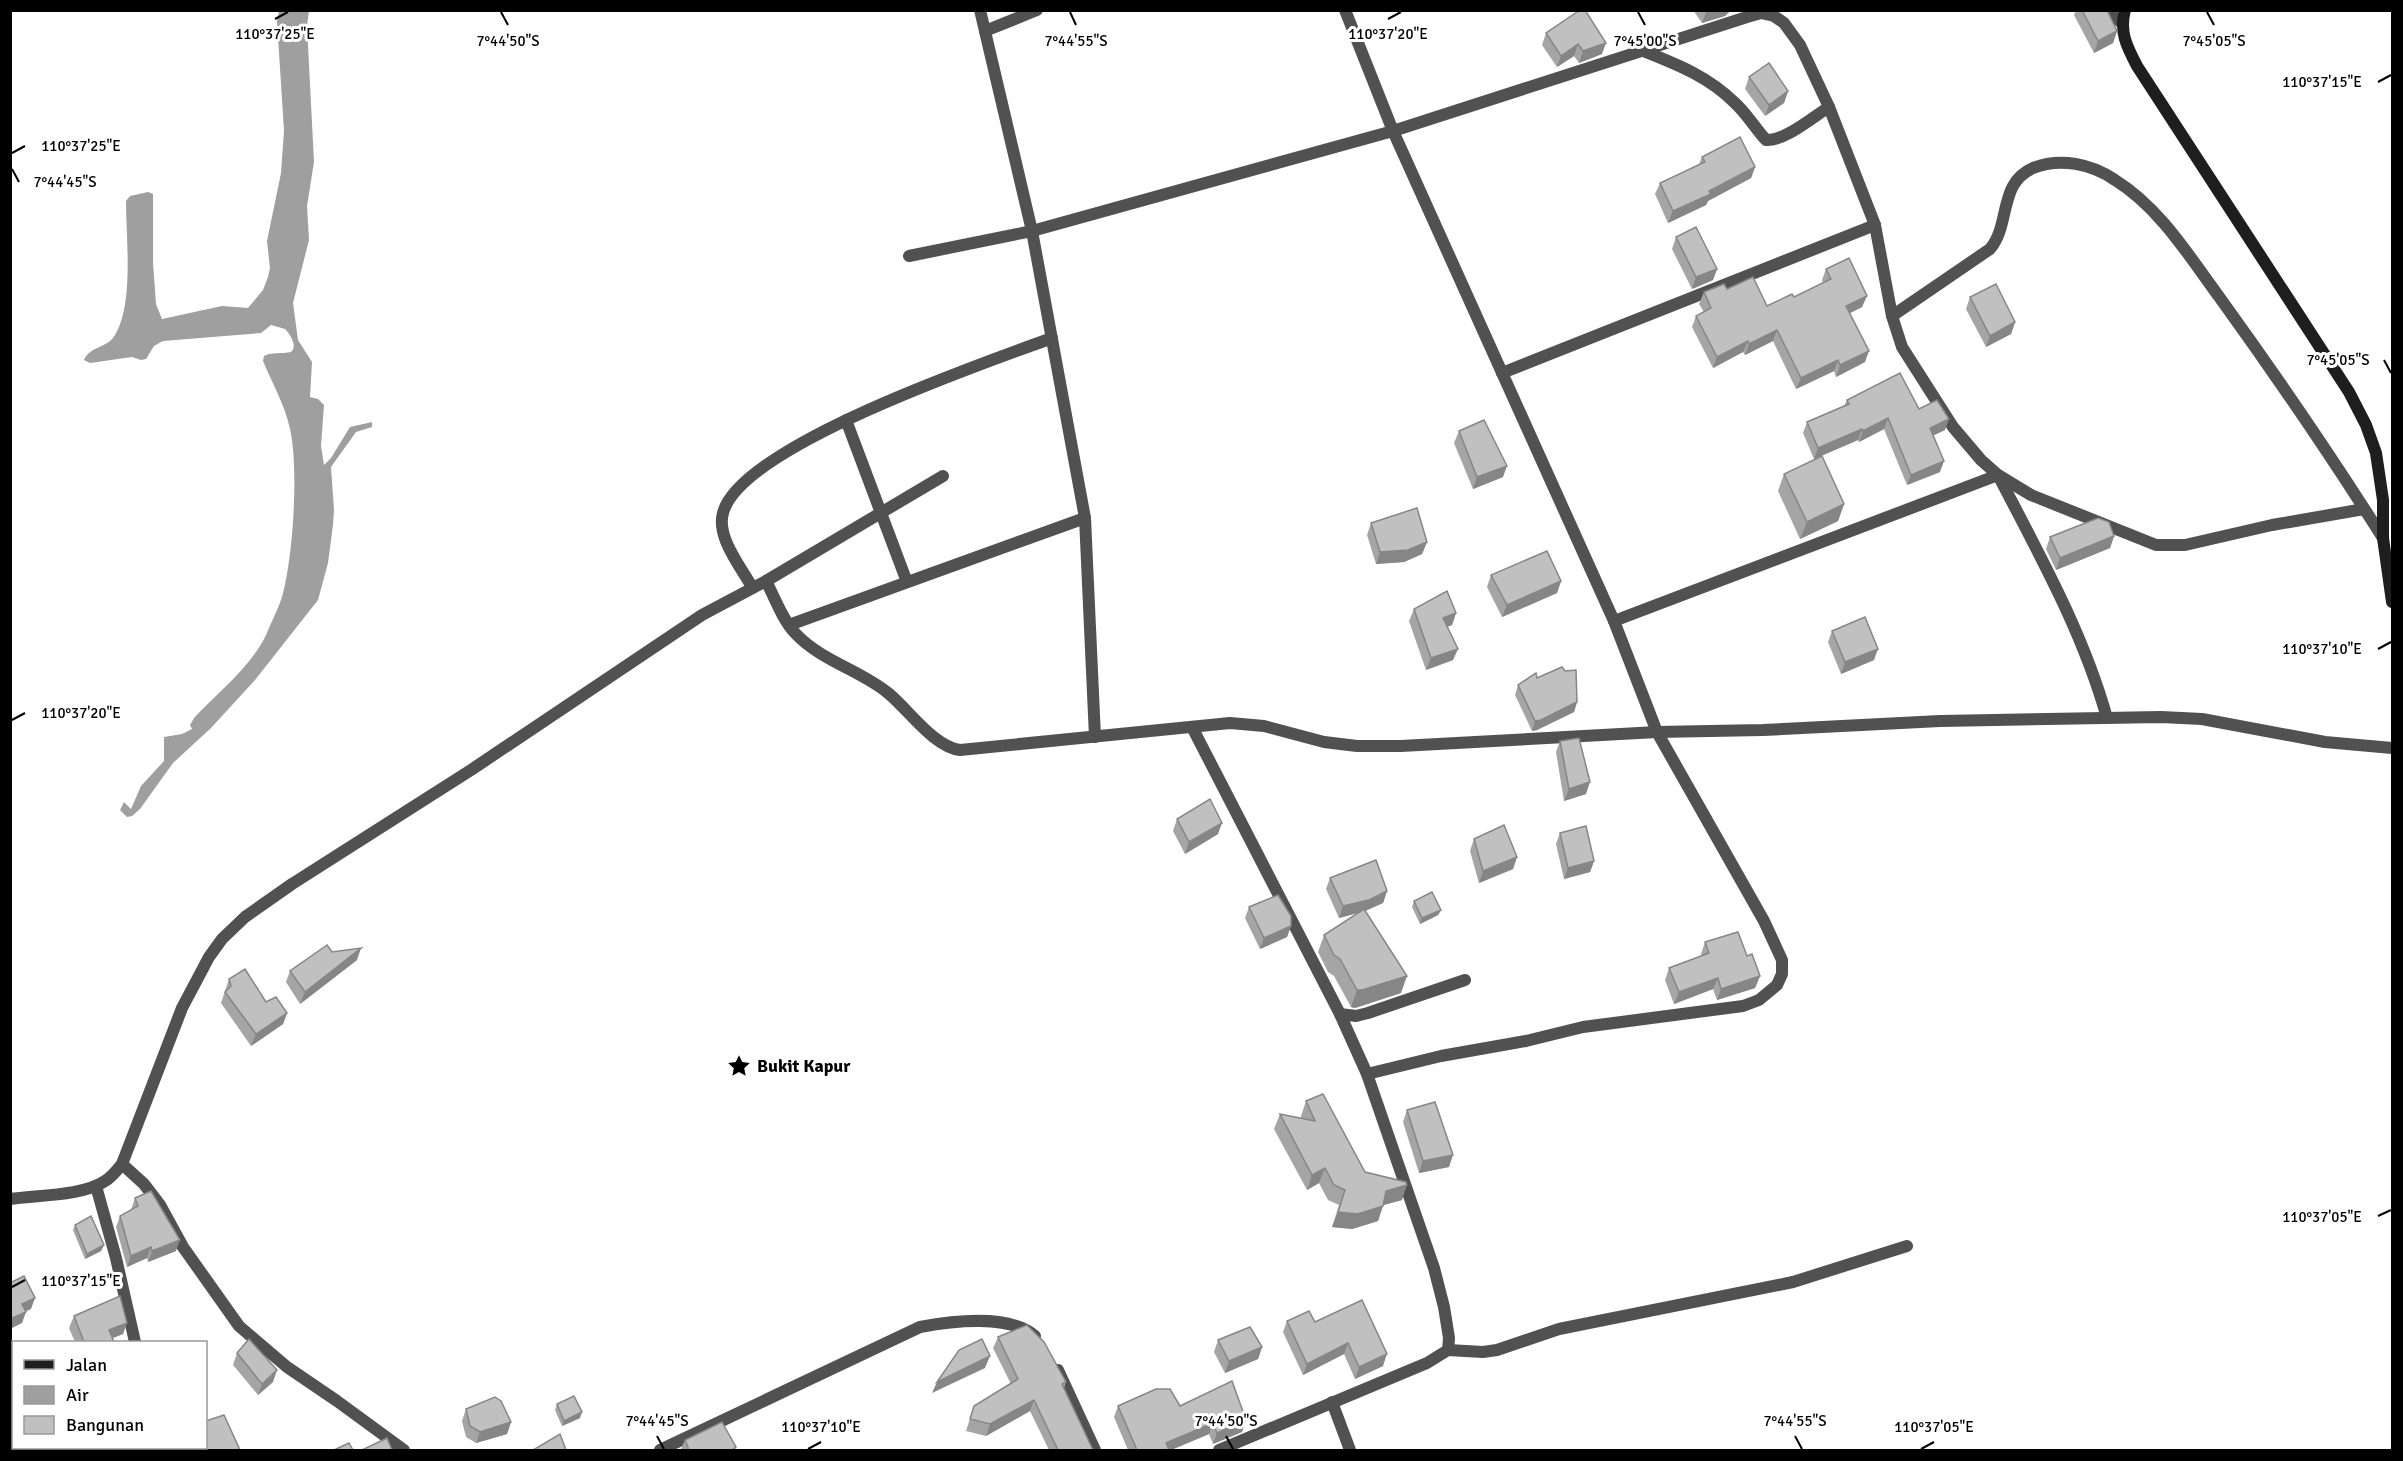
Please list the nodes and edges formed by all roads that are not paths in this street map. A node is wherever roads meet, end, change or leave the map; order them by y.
1 (980, 10) edge
2 (1037, 10) edge
3 (1346, 10) edge
4 (2105, 10) edge
5 (2124, 17) edge
6 (985, 31) junction
7 (1641, 50) junction
8 (1830, 107) junction
9 (1393, 131) junction
10 (1875, 225) junction
11 (1032, 231) junction
12 (909, 256) dead end
13 (1892, 316) junction
14 (1052, 338) junction
15 (1502, 373) junction
16 (846, 420) junction
17 (1998, 475) junction
18 (943, 476) dead end
19 (2364, 508) junction
20 (880, 513) junction
21 (1085, 518) junction
22 (2383, 538) junction
23 (766, 581) junction
24 (907, 582) junction
25 (752, 587) junction
26 (2392, 602) edge
27 (1614, 621) junction
28 (789, 624) junction
29 (2107, 718) junction
30 (1192, 727) junction
31 (1657, 732) junction
32 (1095, 737) junction
33 (2392, 748) edge
34 (1465, 980) dead end
35 (1340, 1014) junction
36 (1367, 1074) junction
37 (122, 1164) junction
38 (96, 1186) junction
39 (10, 1199) edge
40 (1907, 1246) dead end
41 (135, 1341) edge
42 (1044, 1344) edge
43 (1448, 1350) junction
44 (1054, 1361) edge
45 (1332, 1402) junction
46 (404, 1450) edge
47 (664, 1450) edge
48 (1095, 1450) edge
49 (1219, 1450) edge
50 (1350, 1450) edge

1 - 6 street
2 - 6 street
3 - 9 street
4 - 5 street
5 - 22 street
6 - 11 street
7 - 8 street
7 - 8 street
7 - 9 street
8 - 10 street
9 - 11 street
9 - 15 street
10 - 13 street
10 - 15 street
11 - 12 street
11 - 14 street
13 - 17 street
13 - 19 street
14 - 16 street
14 - 21 street
15 - 27 street
16 - 20 street
16 - 25 street
17 - 19 street
17 - 27 street
17 - 29 street
18 - 20 street
19 - 22 street
20 - 23 street
20 - 24 street
21 - 24 street
21 - 32 street
22 - 26 street
23 - 25 street
23 - 28 street
24 - 28 street
25 - 37 street
27 - 31 street
28 - 32 street
29 - 31 street
29 - 33 street
30 - 31 street
30 - 32 street
30 - 35 street
31 - 36 street
34 - 35 street
35 - 36 street
36 - 43 street
37 - 38 street
37 - 46 street
38 - 39 street
38 - 41 street
40 - 43 street
42 - 47 street
43 - 45 street
44 - 48 street
45 - 49 street
45 - 50 street

